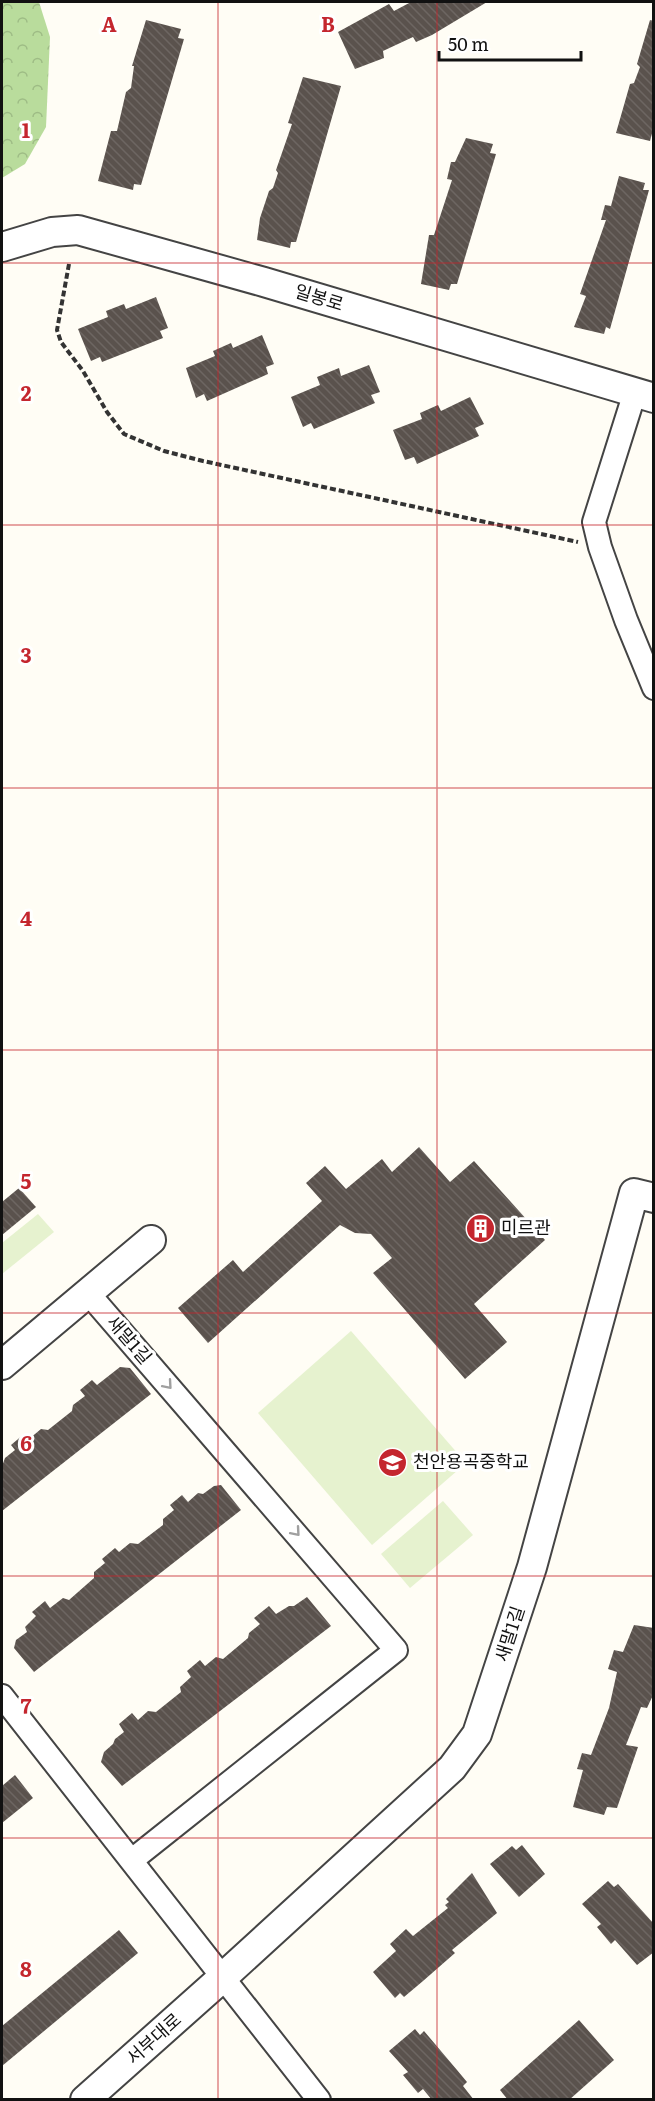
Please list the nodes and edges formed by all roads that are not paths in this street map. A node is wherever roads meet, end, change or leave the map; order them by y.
1 (2, 247) edge
2 (644, 395) edge
3 (654, 688) edge
4 (644, 1195) edge
5 (150, 1240) dead end
6 (88, 1293) junction
7 (2, 1365) edge
8 (2, 1696) edge
9 (132, 1860) junction
10 (222, 1978) junction
11 (85, 2100) edge
12 (319, 2100) edge

1 - 2 street, 일봉로
2 - 3 street, 일봉로
4 - 10 street, 새말1길
5 - 6 street
6 - 7 street
6 -> 9 street, 새말1길
8 - 9 street
9 - 10 street
10 - 11 street, 서부대로
10 - 12 street

